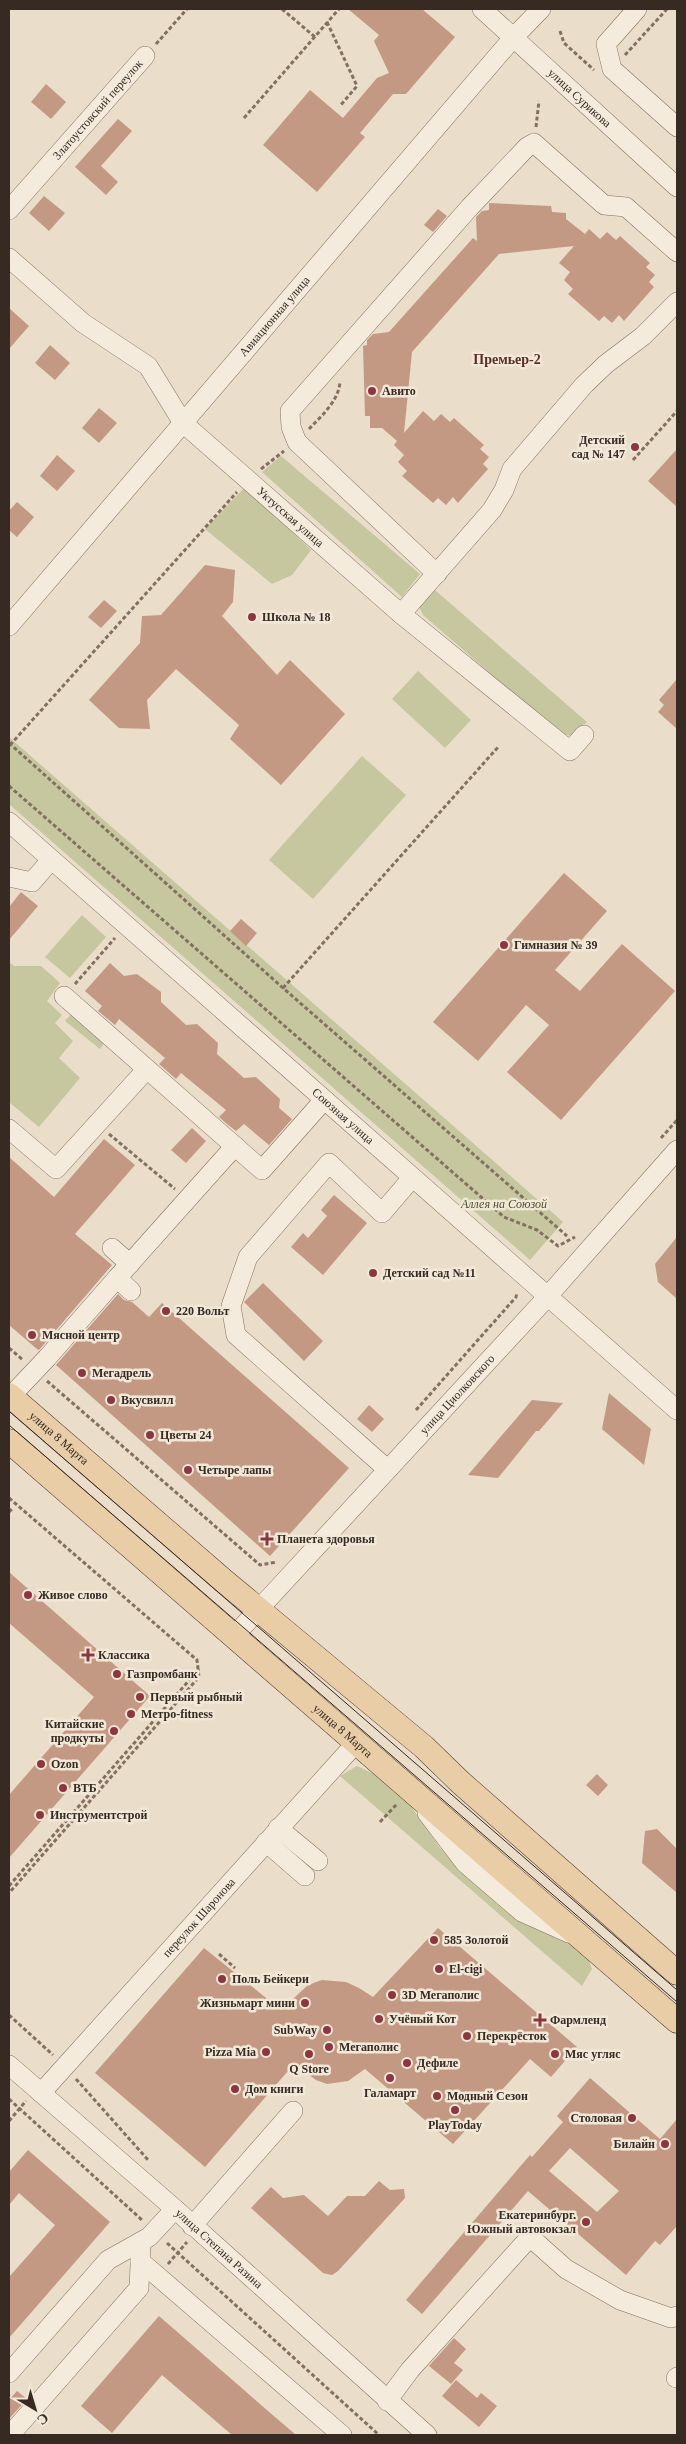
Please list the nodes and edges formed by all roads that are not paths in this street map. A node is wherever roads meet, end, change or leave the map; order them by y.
1 (482, 9) edge
2 (541, 9) edge
3 (637, 9) edge
4 (513, 38) junction
5 (145, 56) road end
6 (677, 127) edge
7 (677, 187) edge
8 (9, 210) edge
9 (677, 252) edge
10 (11, 264) edge
11 (677, 302) edge
12 (183, 423) junction
13 (437, 574) junction
14 (401, 614) junction
15 (9, 626) edge
16 (584, 735) dead end
17 (9, 822) edge
18 (51, 860) junction
19 (9, 877) edge
20 (64, 996) road end
21 (146, 1070) junction
22 (324, 1100) junction
23 (9, 1129) edge
24 (235, 1146) junction
25 (677, 1150) edge
26 (671, 1171) edge
27 (412, 1178) junction
28 (112, 1248) dead end
29 (130, 1264) junction
30 (117, 1278) junction
31 (131, 1291) dead end
32 (548, 1296) junction
33 (10, 1396) edge
34 (677, 1410) edge
35 (9, 1441) edge
36 (387, 1469) junction
37 (258, 1608) junction
38 (234, 1636) junction
39 (356, 1743) junction
40 (272, 1834) junction
41 (318, 1861) dead end
42 (305, 1876) dead end
43 (671, 1962) edge
44 (677, 2021) edge
45 (9, 2065) edge
46 (36, 2095) junction
47 (293, 2110) dead end
48 (175, 2209) junction
49 (192, 2226) junction
50 (148, 2237) junction
51 (140, 2261) junction
52 (677, 2316) edge
53 (9, 2373) edge
54 (388, 2401) junction
55 (10, 2435) edge
56 (342, 2435) edge
57 (428, 2435) edge

1 - 4 street, улица Сурикова
2 - 4 street, Авиационная улица
3 - 6 street
4 - 7 street, улица Сурикова
4 - 12 street, Авиационная улица
5 - 8 street, Златоустовский переулок
9 - 13 street
10 - 12 street, Уктусская улица
11 - 13 street
12 - 14 street, Уктусская улица
12 - 15 street, Авиационная улица
13 - 14 street
14 - 16 street, Уктусская улица
17 - 18 street, Союзная улица
18 - 19 street
18 - 22 street, Союзная улица
20 - 21 street
21 - 23 street
21 - 24 street
22 - 24 street
22 - 27 street, Союзная улица
24 - 29 street
25 - 26 street, улица Циолковского
26 - 32 street, улица Циолковского
27 - 32 street, Союзная улица
27 - 36 street
28 - 29 street
29 - 30 street
30 - 31 street
30 - 33 street
32 - 34 street, Союзная улица
32 - 36 street, улица Циолковского
33 - 37 main road, улица 8 Марта
35 - 38 main road, улица 8 Марта
36 - 37 street, улица Циолковского
37 - 38 street, улица Циолковского
37 - 43 main road, улица 8 Марта
38 - 39 main road, улица 8 Марта
39 - 40 street, переулок Шаронова
39 - 44 main road, улица 8 Марта
40 - 41 street
40 - 42 street
40 - 46 street, переулок Шаронова
45 - 46 street, улица Степана Разина
46 - 48 street, улица Степана Разина
47 - 49 street
48 - 49 street, улица Степана Разина
48 - 50 street
49 - 54 street, улица Степана Разина
50 - 51 street
50 - 53 street
51 - 55 street
51 - 56 street
52 - 54 street
54 - 57 street, улица Степана Разина

